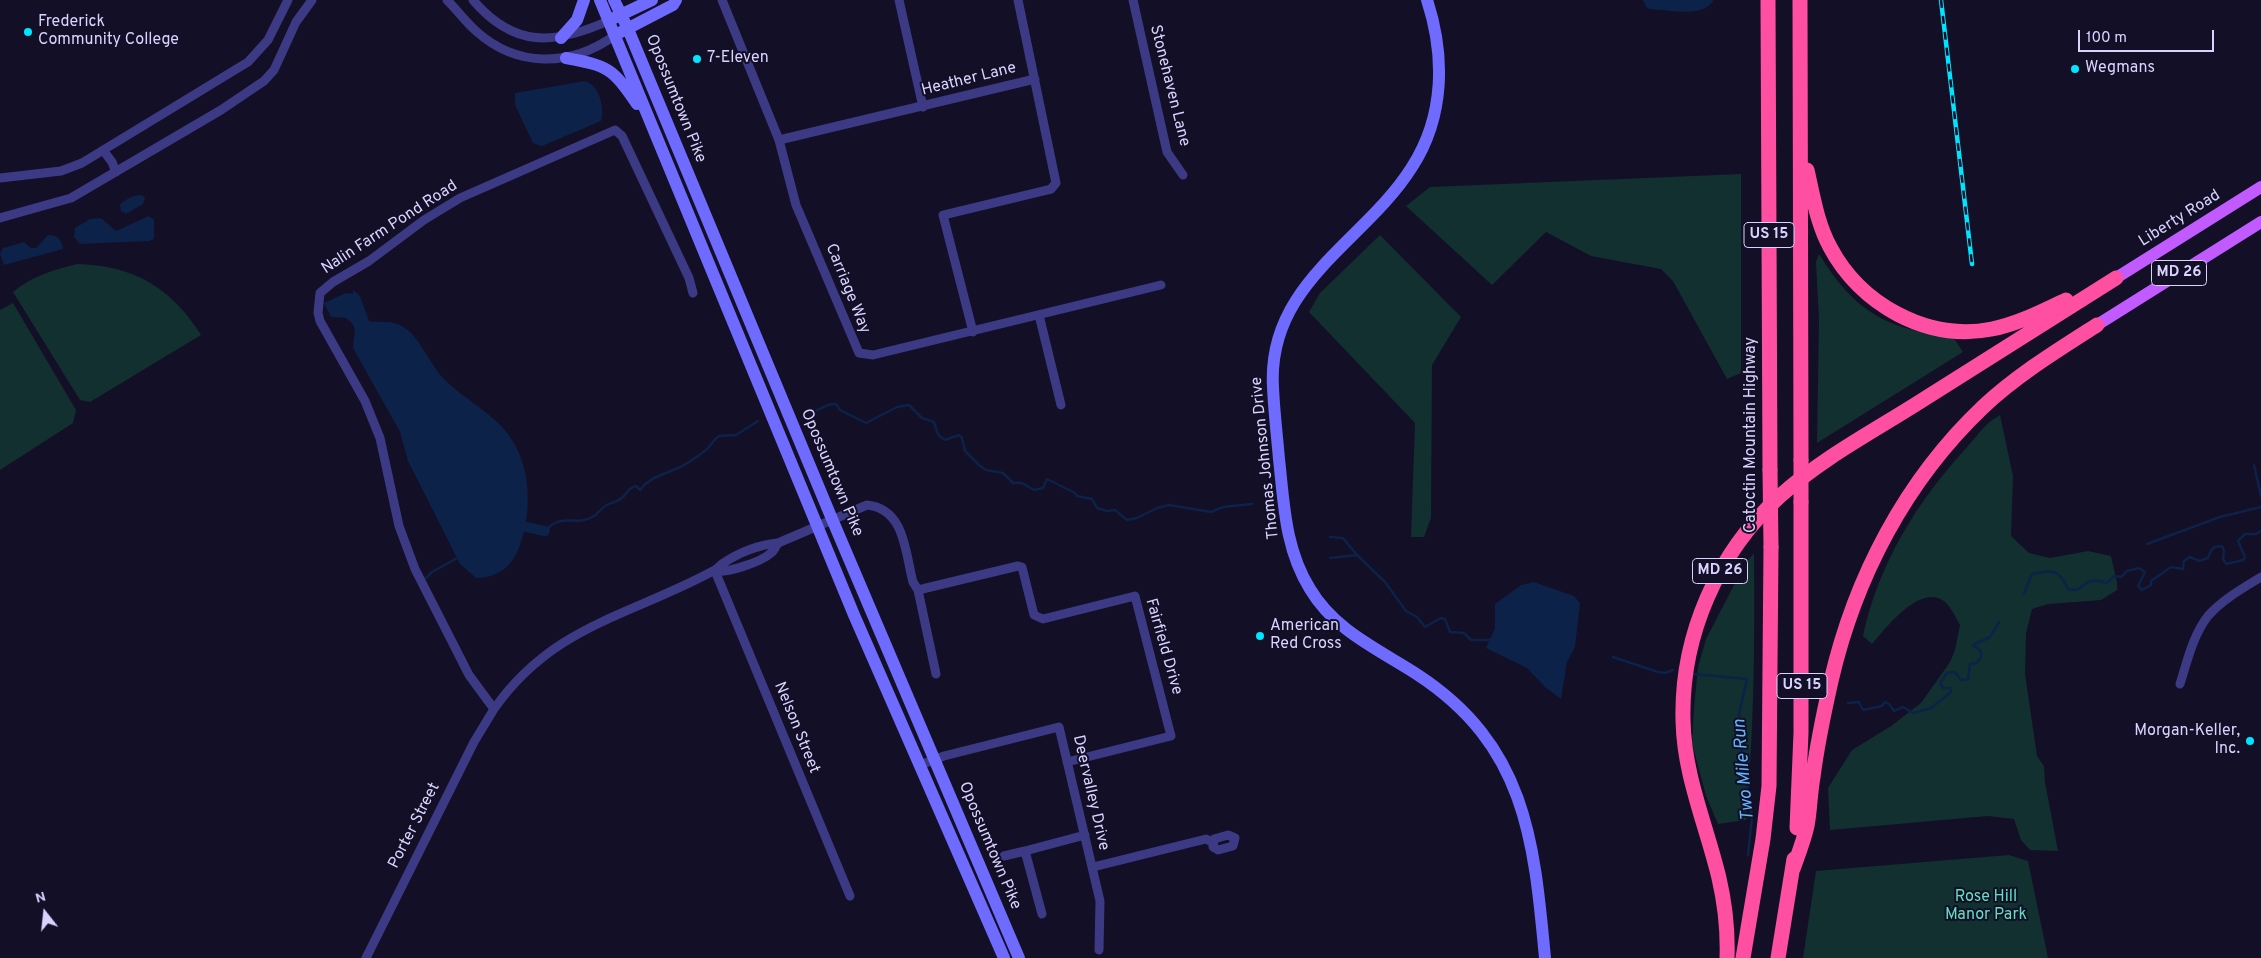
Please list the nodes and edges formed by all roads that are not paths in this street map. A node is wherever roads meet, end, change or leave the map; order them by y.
1 (288, 0) edge
2 (312, 0) edge
3 (473, 0) edge
4 (584, 0) edge
5 (600, 0) edge
6 (614, 0) edge
7 (652, 0) edge
8 (676, 0) edge
9 (722, 0) edge
10 (899, 0) edge
11 (1018, 0) edge
12 (1133, 0) edge
13 (1427, 0) edge
14 (1768, 0) edge
15 (1800, 0) edge
16 (445, 2) edge
17 (621, 14) junction
18 (608, 21) junction
19 (628, 29) junction
20 (614, 36) junction
21 (561, 38) junction
22 (566, 58) junction
23 (1035, 79) junction
24 (923, 107) junction
25 (650, 122) junction
26 (779, 140) junction
27 (1801, 144) junction
28 (103, 150) junction
29 (116, 172) junction
30 (1183, 175) dead end
31 (0, 178) edge
32 (2261, 187) edge
33 (0, 218) edge
34 (2261, 222) edge
35 (2116, 278) junction
36 (1161, 285) dead end
37 (694, 293) dead end
38 (1039, 315) junction
39 (2097, 325) joint
40 (973, 332) junction
41 (1061, 405) dead end
42 (832, 519) junction
43 (817, 525) junction
44 (715, 571) junction
45 (2261, 577) edge
46 (918, 590) junction
47 (936, 674) dead end
48 (2180, 684) dead end
49 (494, 708) junction
50 (934, 759) junction
51 (1067, 762) junction
52 (920, 765) junction
53 (1085, 835) junction
54 (1212, 842) dead end
55 (1025, 850) junction
56 (1004, 856) dead end
57 (1093, 867) junction
58 (1793, 869) junction
59 (850, 896) dead end
60 (1042, 914) dead end
61 (1098, 950) dead end
62 (366, 958) edge
63 (1004, 958) edge
64 (1020, 958) edge
65 (1545, 958) edge
66 (1727, 958) edge
67 (1743, 958) edge
68 (1778, 958) edge

1 - 28 street
2 - 29 street
3 - 21 street
4 - 21 main road
5 - 18 main road, Opossumtown Pike
6 - 17 main road, Opossumtown Pike
7 - 17 main road
8 - 19 main road
9 - 26 street, Carriage Way
10 - 24 street
11 - 23 street
12 - 30 street, Stonehaven Lane
13 - 65 main road, Thomas Johnson Drive
14 - 67 highway, Catoctin Mountain Highway / US 15, bridge
15 - 27 highway, US 15
16 - 22 street
17 - 18 main road
17 - 19 main road, Opossumtown Pike
18 - 20 main road, Opossumtown Pike
18 - 21 street
19 - 20 main road
19 - 42 main road, Opossumtown Pike
20 - 22 street
20 - 25 main road, Opossumtown Pike
22 - 25 main road
23 - 24 street, Heather Lane
23 - 40 street, Heather Lane
24 - 26 street, Heather Lane
25 - 43 main road, Opossumtown Pike
26 - 40 street, Carriage Way
27 - 35 highway
27 - 58 highway, US 15, bridge
28 - 29 street
28 - 31 street
29 - 33 street
32 - 35 main road, Liberty Road / MD 26
34 - 39 main road, MD 26
35 - 66 highway, MD 26
36 - 38 street, Carriage Way
37 - 49 street, Nalin Farm Pond Road
38 - 40 street, Carriage Way
38 - 41 street
39 - 58 highway, MD 26
42 - 43 street
42 - 46 street
42 - 50 main road, Opossumtown Pike
43 - 44 street
43 - 52 main road, Opossumtown Pike
44 - 49 street
44 - 59 street, Nelson Street
45 - 48 street
46 - 47 street
46 - 51 street, Fairfield Drive
49 - 62 street, Porter Street
50 - 51 street, Deervalley Drive
50 - 52 street, Deervalley Drive
50 - 64 main road, Opossumtown Pike
51 - 53 street, Deervalley Drive
52 - 63 main road, Opossumtown Pike
53 - 55 street
53 - 57 street, Deervalley Drive
54 - 57 street
55 - 56 street
55 - 60 street
57 - 61 street, Deervalley Drive
58 - 68 highway, US 15

